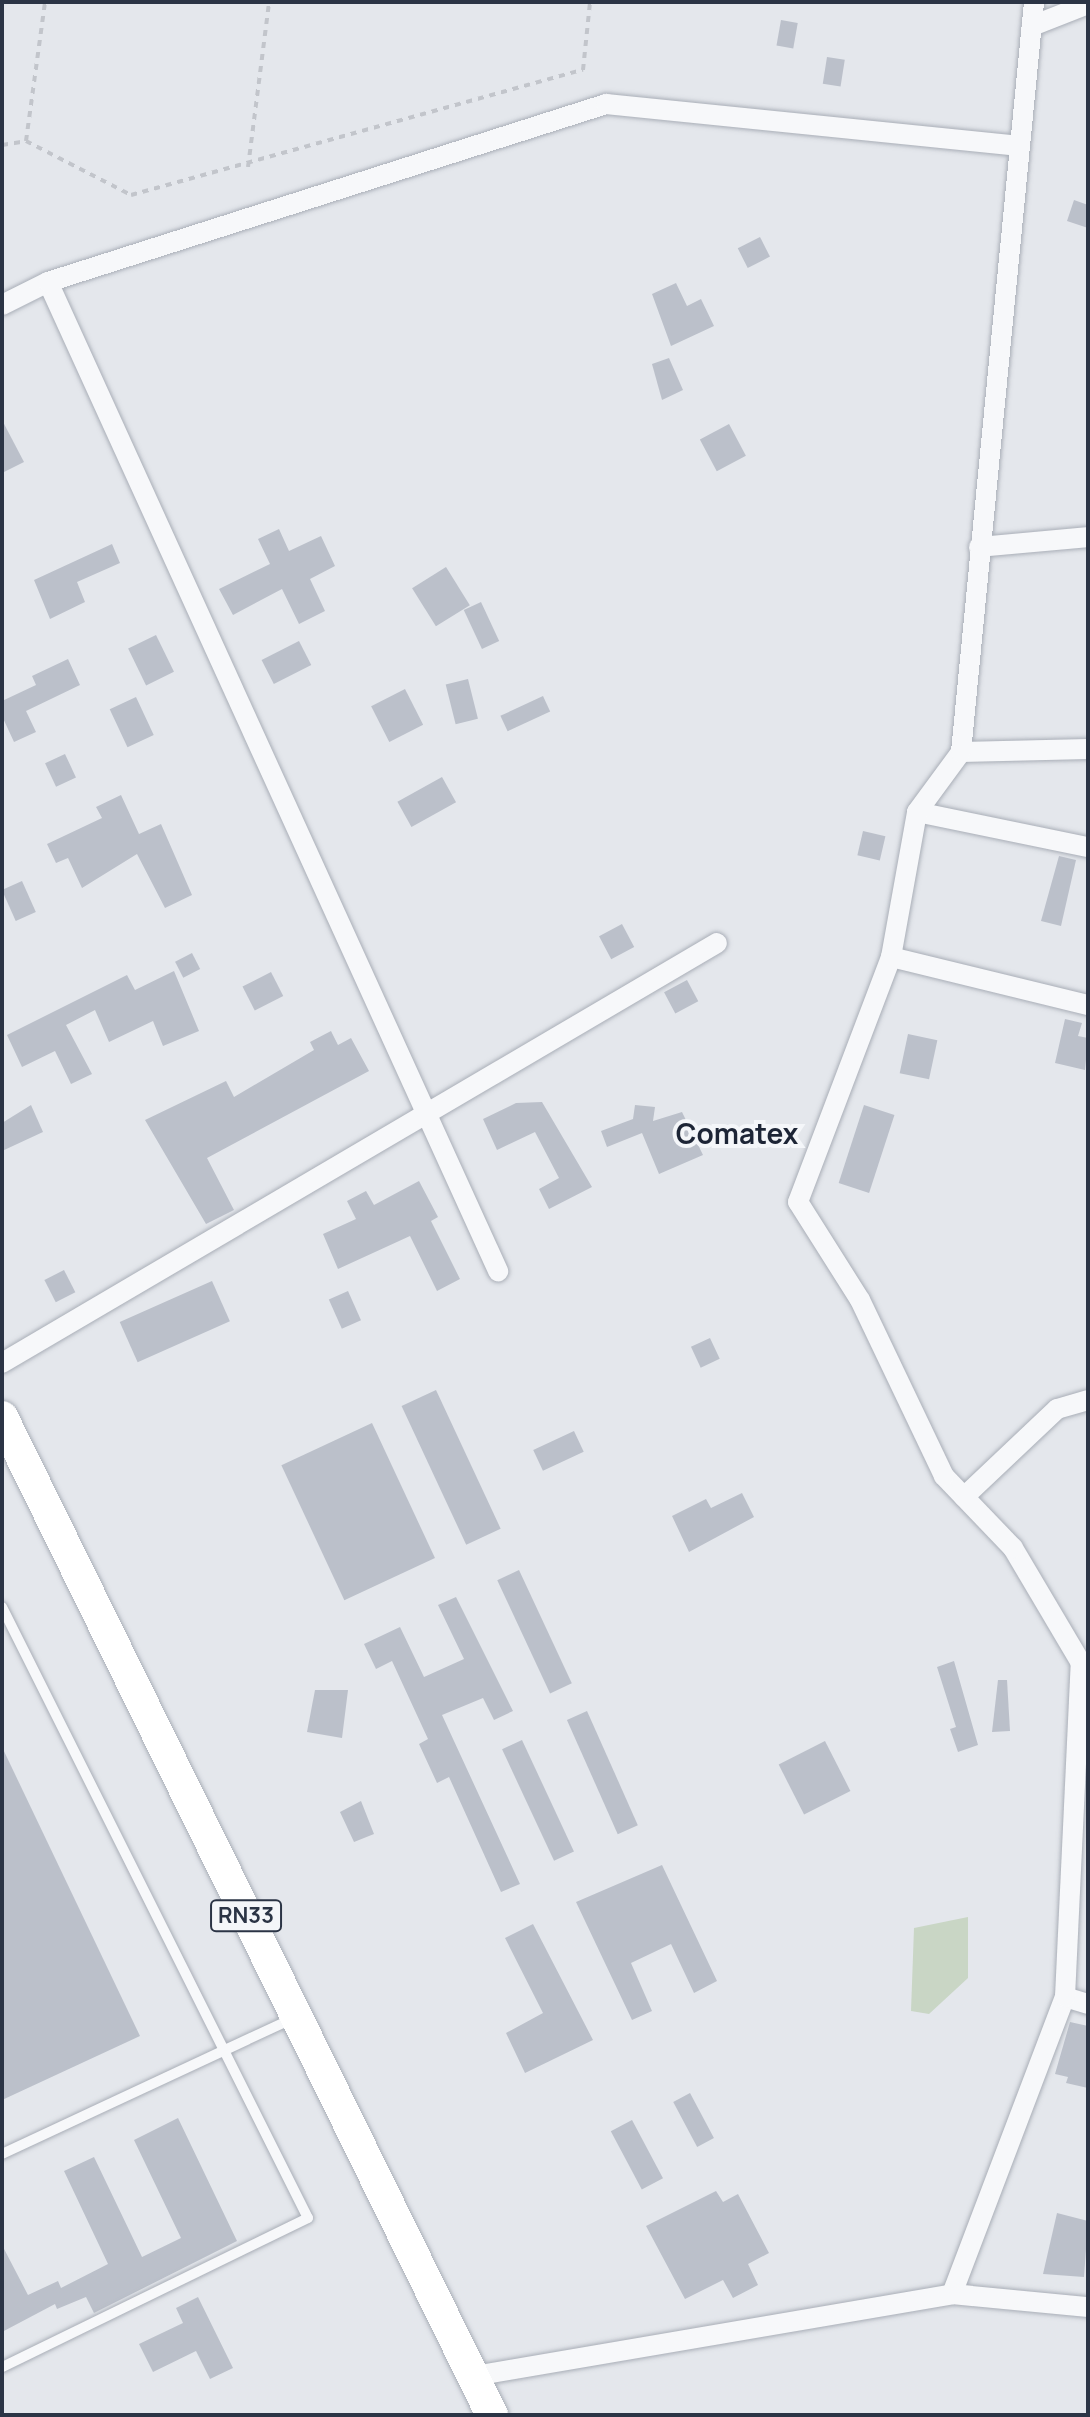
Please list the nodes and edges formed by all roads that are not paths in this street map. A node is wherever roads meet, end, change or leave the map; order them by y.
1 (1034, 2) edge
2 (1088, 4) edge
3 (1032, 26) junction
4 (1020, 146) junction
5 (48, 282) junction
6 (2, 305) edge
7 (1088, 537) edge
8 (979, 547) junction
9 (1088, 749) edge
10 (961, 752) junction
11 (917, 812) junction
12 (1088, 847) edge
13 (717, 943) dead end
14 (891, 957) junction
15 (1088, 1005) edge
16 (426, 1113) junction
17 (498, 1271) dead end
18 (2, 1363) edge
19 (1088, 1400) edge
20 (2, 1417) edge
21 (964, 1497) junction
22 (2, 1607) edge
23 (1084, 1663) edge
24 (1065, 1997) junction
25 (1088, 2004) edge
26 (295, 2017) junction
27 (224, 2049) junction
28 (2, 2154) edge
29 (952, 2294) junction
30 (1088, 2307) edge
31 (2, 2367) edge
32 (474, 2376) junction
33 (492, 2415) edge

1 - 3 street
2 - 3 street
3 - 4 street
4 - 5 street
4 - 8 street
5 - 6 street
5 - 16 street
7 - 8 street
8 - 10 street
9 - 10 street
10 - 11 street
11 - 12 street
11 - 14 street
13 - 16 street
14 - 15 street
14 - 21 street
16 - 17 street
16 - 18 street
19 - 21 street
20 - 26 main road, RN33
21 - 23 street
22 - 27 lane
23 - 24 street
24 - 25 street
24 - 29 street
26 - 27 lane
26 - 32 main road, RN33
27 - 28 lane
27 - 31 lane
29 - 30 street
29 - 32 street
32 - 33 main road, RN33

